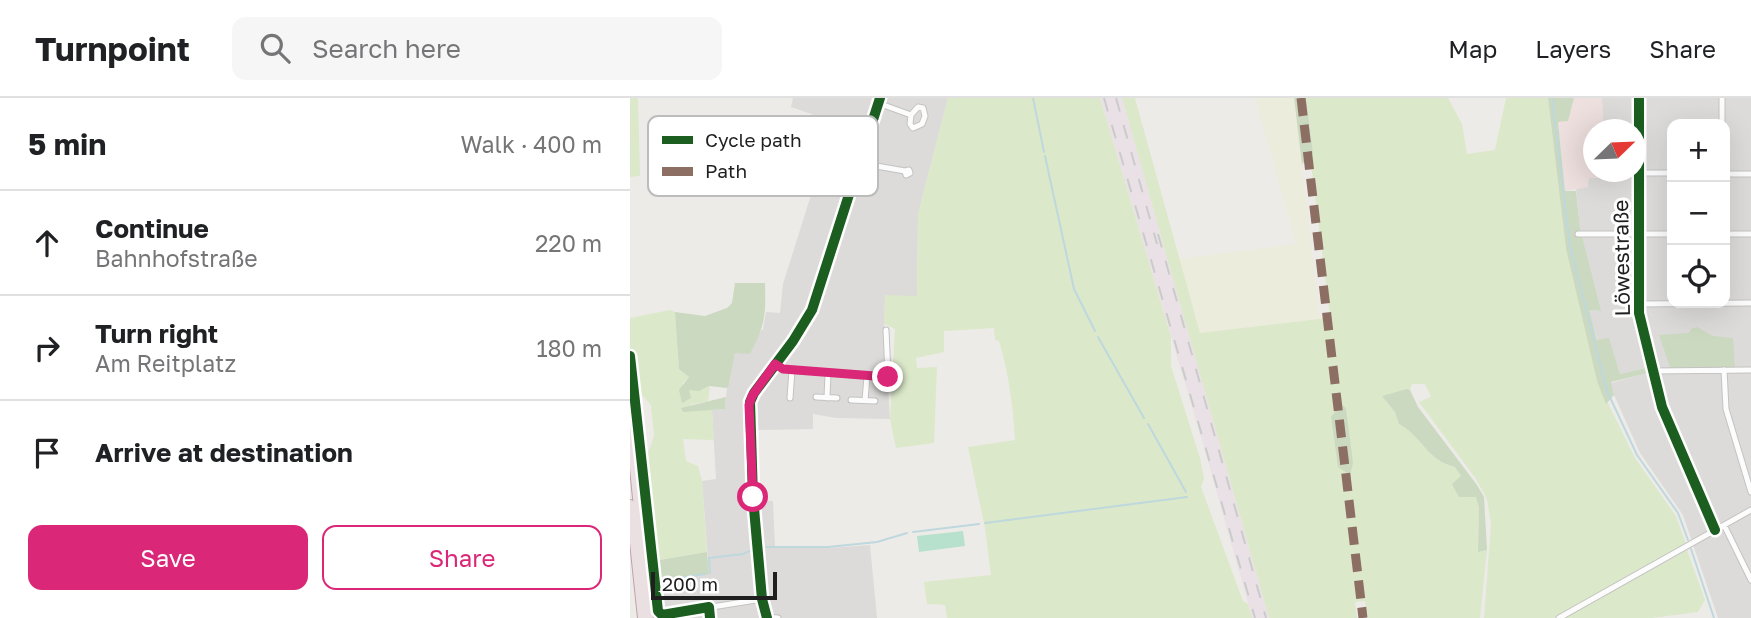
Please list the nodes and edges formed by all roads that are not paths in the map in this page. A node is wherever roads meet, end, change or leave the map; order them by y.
1 (1639, 98) edge
2 (1722, 98) edge
3 (879, 101) edge
4 (911, 115) dead end
5 (1639, 119) edge
6 (1722, 119) edge
7 (878, 167) edge
8 (905, 172) dead end
9 (1646, 173) edge
10 (1667, 173) edge
11 (1730, 174) edge
12 (1751, 174) edge
13 (1640, 182) edge
14 (848, 196) edge
15 (1730, 233) edge
16 (1578, 234) dead end
17 (1639, 234) junction
18 (1667, 234) edge
19 (1751, 234) edge
20 (1730, 303) edge
21 (1751, 303) edge
22 (1639, 304) junction
23 (1667, 304) edge
24 (886, 330) dead end
25 (775, 364) junction
26 (792, 370) junction
27 (1724, 370) junction
28 (1751, 370) edge
29 (1653, 371) junction
30 (828, 373) junction
31 (867, 377) junction
32 (816, 397) dead end
33 (790, 398) dead end
34 (827, 398) junction
35 (837, 398) dead end
36 (851, 400) dead end
37 (865, 400) junction
38 (875, 401) dead end
39 (630, 428) edge
40 (1751, 492) edge
41 (630, 504) edge
42 (1751, 510) edge
43 (1724, 525) junction
44 (1715, 530) junction
45 (1751, 579) edge
46 (762, 599) junction
47 (709, 607) junction
48 (662, 615) dead end
49 (766, 617) edge
50 (642, 618) edge
51 (649, 618) edge
52 (710, 618) edge
53 (778, 618) edge
54 (1559, 618) edge

1 - 5 street, Löwestraße
2 - 6 street
3 - 4 street
7 - 8 street
9 - 10 street
11 - 12 street
13 - 17 street, Löwestraße
14 - 25 street
15 - 19 street
16 - 17 street
17 - 18 street
17 - 22 street, Löwestraße
20 - 21 street
22 - 23 street
22 - 29 street, Löwestraße
24 - 31 street
25 - 26 street
25 - 46 street
26 - 30 street
26 - 33 street
27 - 28 street
27 - 29 street
27 - 40 street
29 - 44 street, Löwestraße
30 - 31 street
30 - 34 street
31 - 37 street
32 - 34 street
34 - 35 street
36 - 37 street
37 - 38 street
39 - 51 highway
41 - 50 highway
42 - 43 street
43 - 44 street
43 - 45 street
44 - 54 street
46 - 47 street
46 - 49 street
47 - 48 street
47 - 52 street
49 - 53 street

